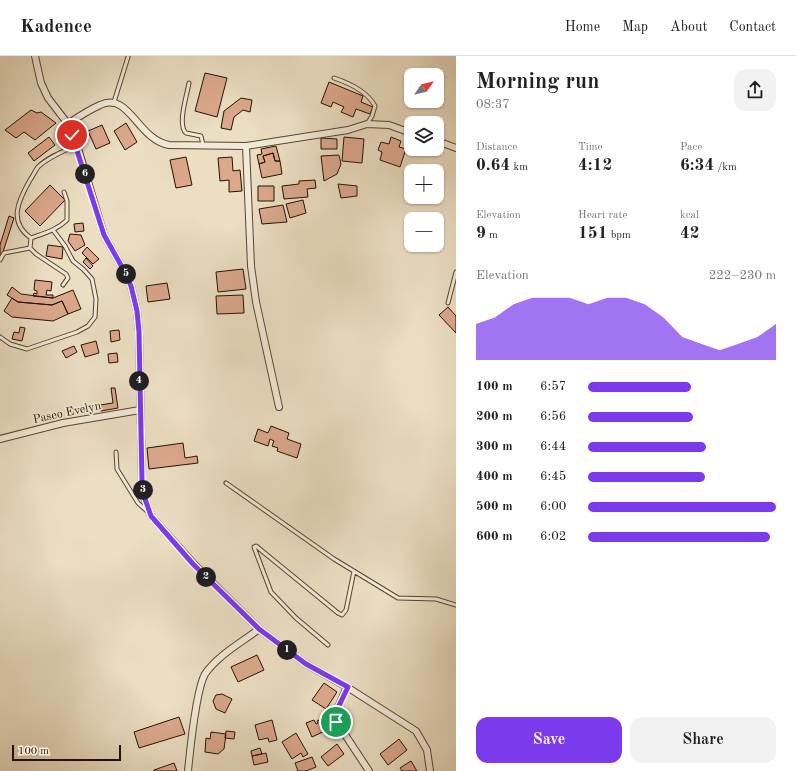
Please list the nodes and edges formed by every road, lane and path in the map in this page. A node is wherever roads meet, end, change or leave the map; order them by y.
1 (35, 56) edge
2 (128, 57) edge
3 (334, 78) dead end
4 (189, 83) dead end
5 (114, 102) junction
6 (68, 124) junction
7 (367, 124) junction
8 (404, 130) edge
9 (444, 144) edge
10 (76, 145) junction
11 (203, 145) junction
12 (246, 146) junction
13 (456, 148) edge
14 (64, 192) dead end
15 (53, 230) junction
16 (31, 238) junction
17 (30, 248) junction
18 (0, 260) edge
19 (456, 272) edge
20 (63, 285) dead end
21 (448, 303) dead end
22 (0, 337) edge
23 (279, 407) dead end
24 (140, 410) junction
25 (0, 439) edge
26 (116, 452) dead end
27 (226, 483) dead end
28 (151, 516) junction
29 (354, 571) junction
30 (456, 605) edge
31 (259, 629) junction
32 (328, 645) dead end
33 (348, 687) junction
34 (188, 771) edge
35 (368, 771) edge
36 (430, 771) edge

1 - 6 street
2 - 5 lane
3 - 7 lane
4 - 11 lane
5 - 6 street
5 - 11 street
6 - 10 street
7 - 8 street
7 - 12 street
9 - 13 street
10 - 16 lane
10 - 24 street
11 - 12 street
12 - 23 street
14 - 15 lane
15 - 16 lane
15 - 22 lane
16 - 17 lane
17 - 18 lane
17 - 20 lane
19 - 21 lane
24 - 25 street, Paseo Evelyn
24 - 28 street
26 - 28 lane
27 - 29 lane
28 - 31 street
29 - 30 lane
29 - 32 lane
31 - 33 street
31 - 34 street
33 - 35 street
33 - 36 street

